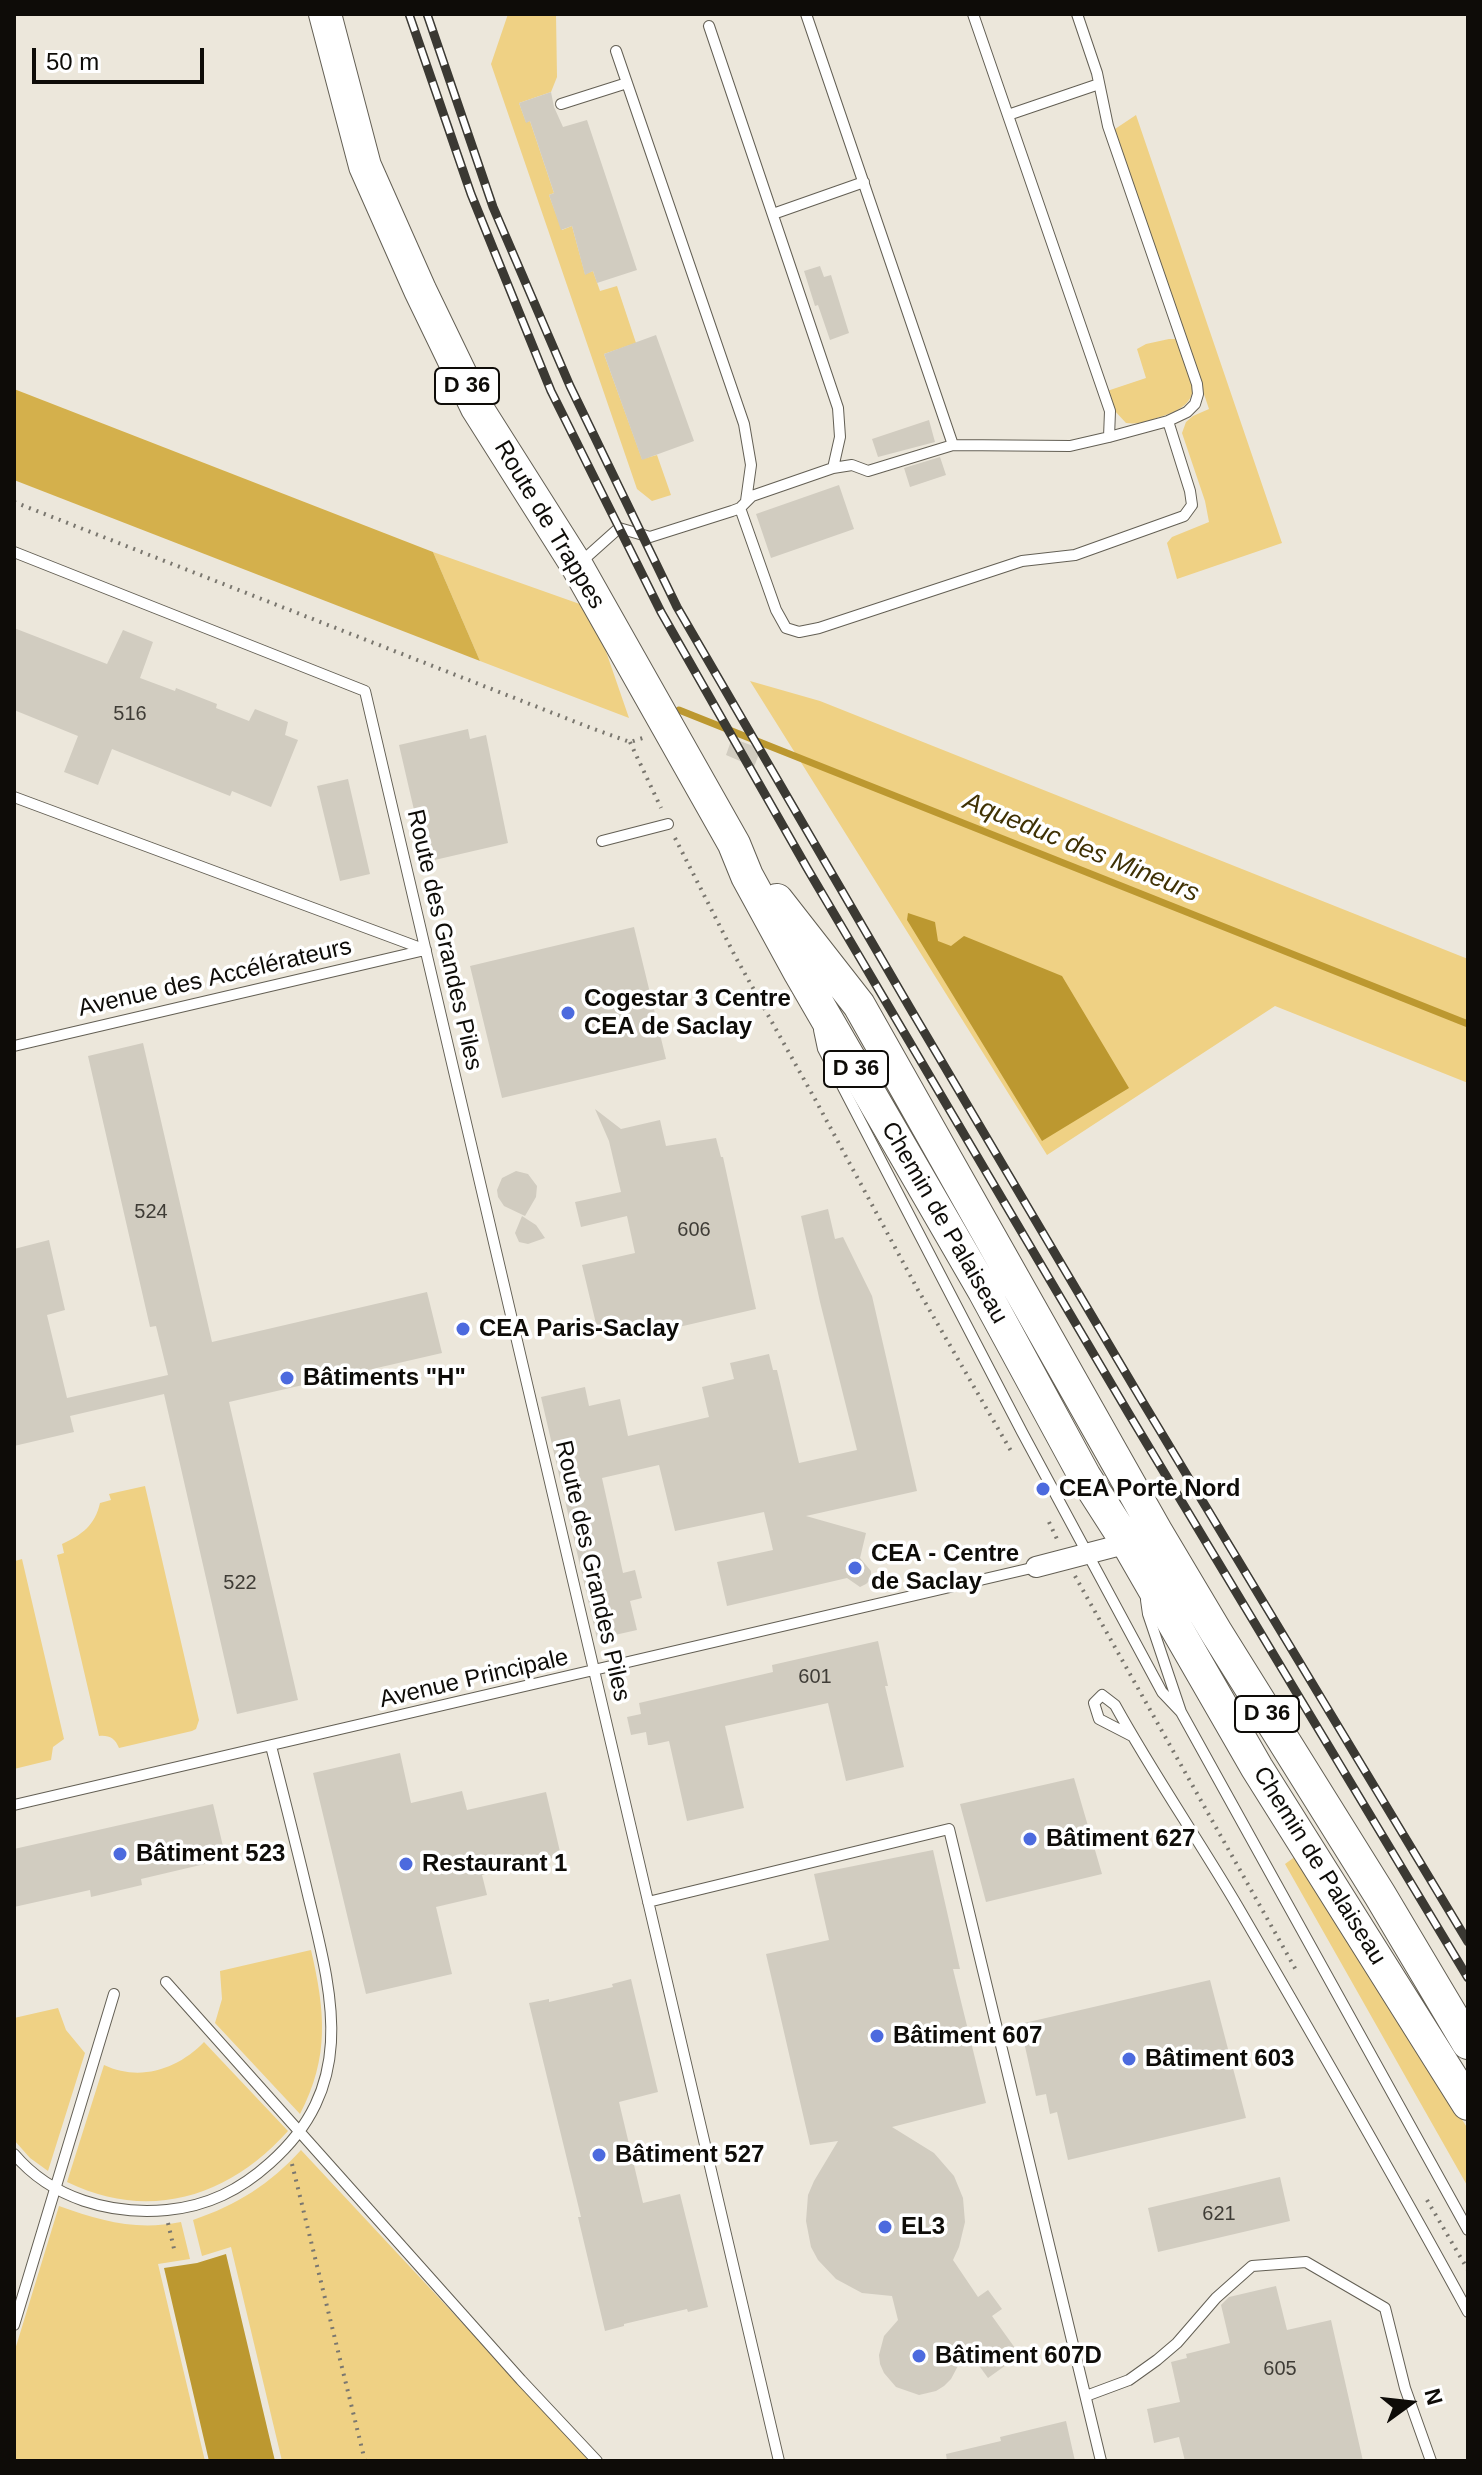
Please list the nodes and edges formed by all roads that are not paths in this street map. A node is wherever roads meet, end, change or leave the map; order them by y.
1 (325, 14) edge
2 (806, 14) edge
3 (973, 14) edge
4 (1077, 14) edge
5 (709, 26) dead end
6 (616, 51) dead end
7 (627, 83) junction
8 (1099, 84) junction
9 (561, 104) dead end
10 (1008, 115) junction
11 (864, 182) junction
12 (773, 214) junction
13 (1168, 421) junction
14 (1109, 437) junction
15 (953, 445) junction
16 (833, 468) junction
17 (743, 505) junction
18 (14, 552) edge
19 (577, 566) junction
20 (14, 797) edge
21 (668, 824) road end
22 (602, 841) dead end
23 (734, 844) junction
24 (426, 950) junction
25 (807, 986) junction
26 (14, 1046) edge
27 (1142, 1538) junction
28 (1089, 1555) junction
29 (1036, 1567) joint
30 (1149, 1580) junction
31 (593, 1672) junction
32 (1181, 1712) junction
33 (1132, 1736) dead end
34 (271, 1746) junction
35 (14, 1805) edge
36 (648, 1902) junction
37 (166, 1982) dead end
38 (114, 1994) dead end
39 (1468, 2043) edge
40 (1468, 2104) edge
41 (301, 2131) junction
42 (14, 2154) edge
43 (57, 2189) junction
44 (1468, 2230) edge
45 (1468, 2312) edge
46 (14, 2325) edge
47 (1086, 2396) junction
48 (597, 2461) edge
49 (779, 2461) edge
50 (1101, 2461) edge
51 (1431, 2461) edge

1 - 19 main road, Route de Trappes / D 36
2 - 11 lane
3 - 10 lane
4 - 8 lane
5 - 12 lane
6 - 7 lane
7 - 9 lane
7 - 17 lane
8 - 10 lane
8 - 13 lane
10 - 14 lane
11 - 12 lane
11 - 15 lane
12 - 16 lane
13 - 14 lane
13 - 17 lane
14 - 15 lane
15 - 16 lane
16 - 17 lane
17 - 19 lane
18 - 24 lane, Route des Grandes Piles
19 - 23 main road, Route de Trappes / D 36
20 - 24 lane
21 - 22 lane
23 - 25 main road, Chemin de Palaiseau / D 36
23 - 27 main road, Chemin de Palaiseau / D 36
24 - 26 lane, Avenue des Accélérateurs
24 - 31 lane, Route des Grandes Piles
25 - 27 main road, Chemin de Palaiseau / D 36
25 - 28 lane
27 - 28 street
27 - 30 main road, Chemin de Palaiseau / D 36
27 - 39 main road, Chemin de Palaiseau / D 36
28 - 29 street
28 - 32 lane
29 - 31 lane, Avenue Principale
30 - 32 lane
30 - 40 main road, Chemin de Palaiseau / D 36
31 - 34 lane, Avenue Principale
31 - 36 lane, Route des Grandes Piles
32 - 44 lane
33 - 45 lane
34 - 35 lane, Avenue Principale
34 - 41 lane
36 - 47 lane
36 - 49 lane, Route des Grandes Piles
37 - 41 lane
38 - 43 lane
41 - 43 lane
41 - 48 lane
42 - 43 lane
43 - 46 lane
47 - 50 lane
47 - 51 lane

